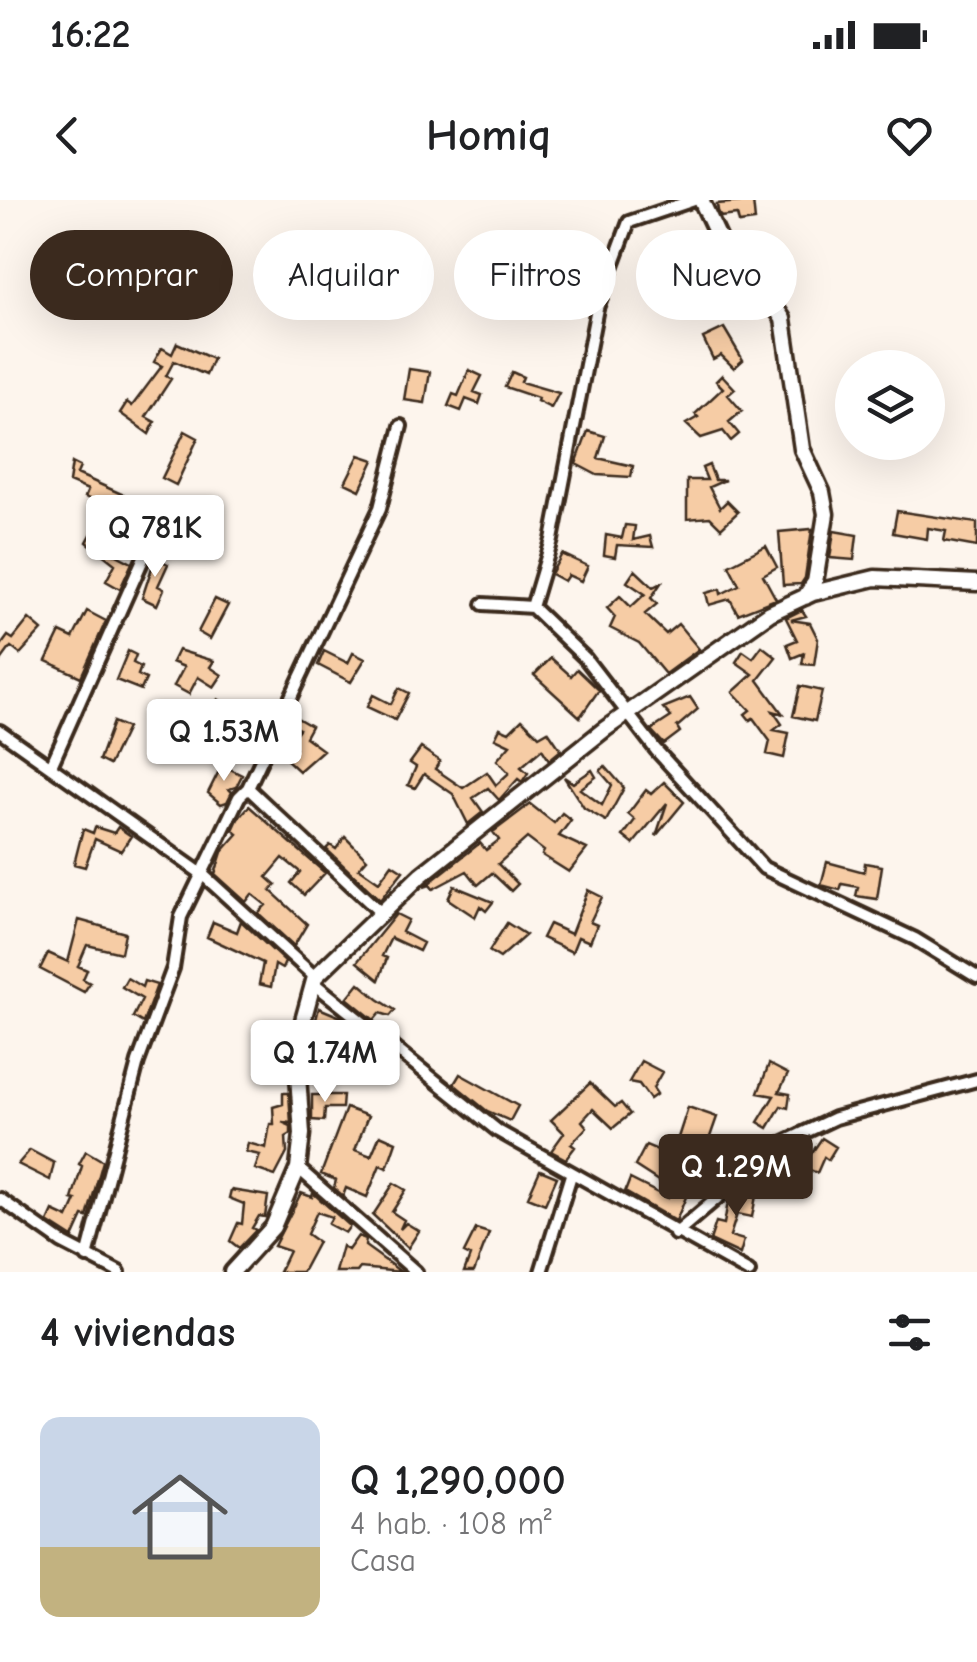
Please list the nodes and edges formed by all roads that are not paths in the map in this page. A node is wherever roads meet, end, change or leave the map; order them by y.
1 (697, 200) edge
2 (401, 426) dead end
3 (156, 530) dead end
4 (977, 583) edge
5 (805, 597) junction
6 (483, 604) dead end
7 (532, 608) junction
8 (628, 714) junction
9 (0, 730) edge
10 (51, 766) junction
11 (248, 788) junction
12 (202, 874) junction
13 (381, 913) junction
14 (977, 977) edge
15 (316, 982) junction
16 (977, 1080) edge
17 (298, 1168) junction
18 (571, 1176) junction
19 (0, 1198) edge
20 (675, 1234) junction
21 (87, 1257) junction
22 (119, 1272) edge
23 (232, 1272) edge
24 (416, 1272) edge
25 (541, 1272) edge
26 (749, 1272) edge

1 - 5 main road
1 - 7 street
2 - 11 street
3 - 10 street
4 - 5 main road
5 - 8 main road
6 - 7 street
7 - 8 street
8 - 13 main road
8 - 14 street
9 - 10 street
10 - 12 street
11 - 12 street
11 - 13 street
12 - 15 street
12 - 21 street
13 - 15 main road
15 - 17 main road
15 - 18 street
16 - 20 street
17 - 23 main road
17 - 24 street
18 - 20 street
18 - 25 street
19 - 21 street
20 - 26 street
21 - 22 street

